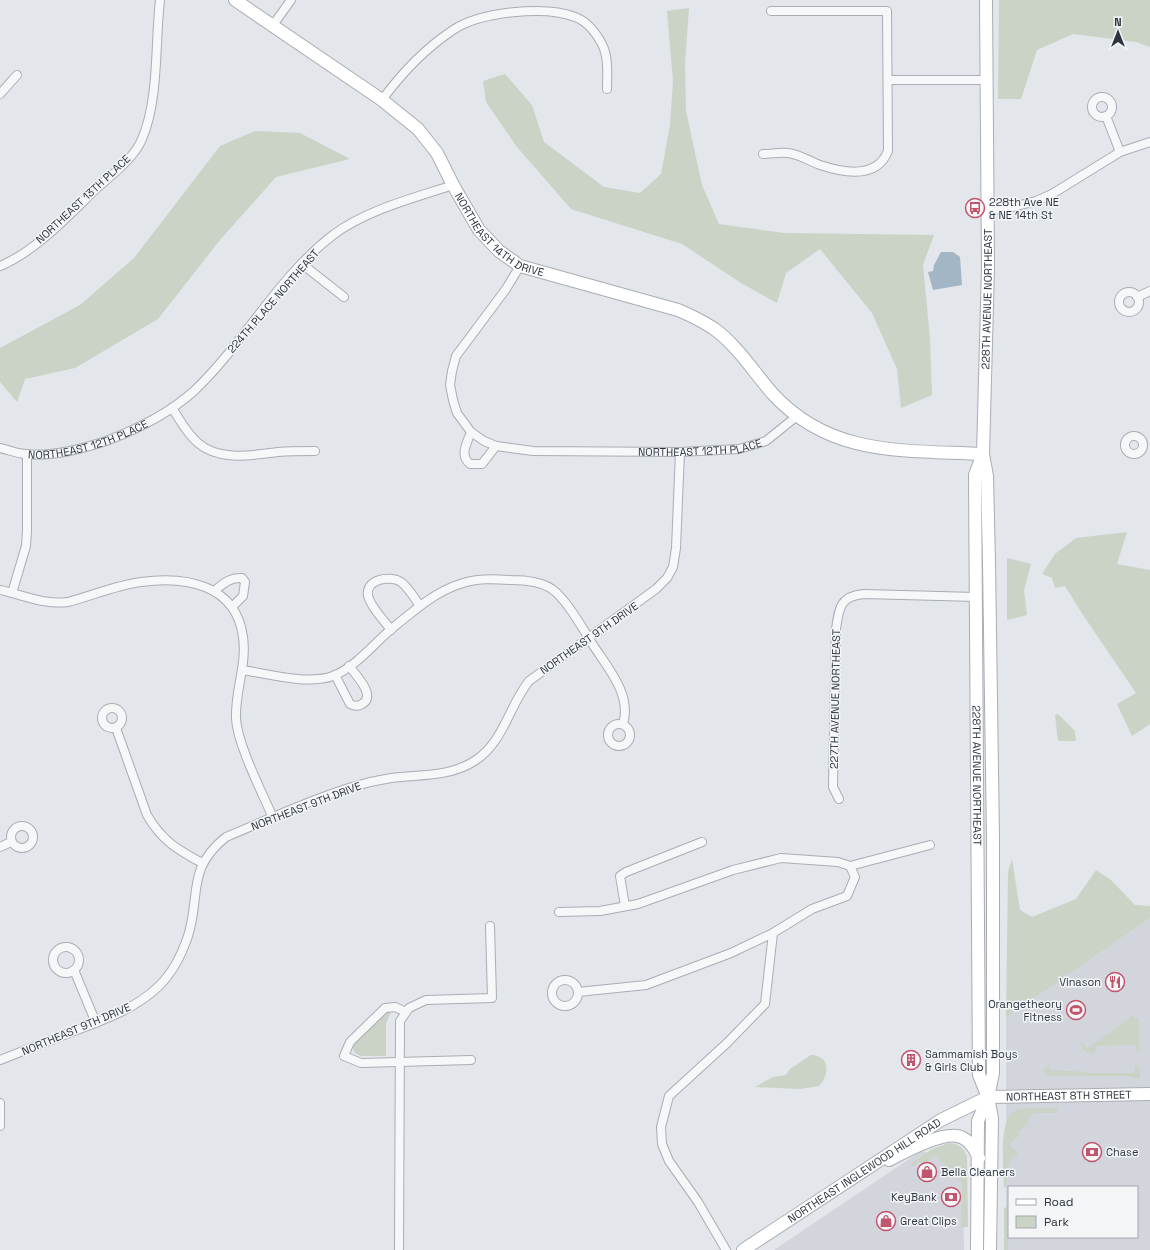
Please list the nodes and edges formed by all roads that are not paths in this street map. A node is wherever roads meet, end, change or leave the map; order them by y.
1 (160, 0) edge
2 (235, 0) edge
3 (291, 0) edge
4 (986, 0) edge
5 (771, 11) dead end
6 (273, 25) junction
7 (17, 75) dead end
8 (889, 80) junction
9 (987, 80) junction
10 (607, 90) dead end
11 (0, 94) edge
12 (382, 100) junction
13 (1106, 116) dead end
14 (1150, 142) edge
15 (1120, 152) junction
16 (763, 154) dead end
17 (453, 185) junction
18 (988, 211) junction
19 (302, 264) junction
20 (0, 266) edge
21 (520, 266) junction
22 (1150, 291) edge
23 (344, 297) dead end
24 (1137, 297) dead end
25 (172, 408) junction
26 (797, 416) junction
27 (471, 432) junction
28 (496, 446) junction
29 (0, 448) edge
30 (316, 450) dead end
31 (680, 452) junction
32 (27, 454) junction
33 (983, 454) junction
34 (988, 549) junction
35 (0, 590) edge
36 (214, 590) junction
37 (12, 593) junction
38 (976, 597) junction
39 (420, 606) junction
40 (232, 607) junction
41 (391, 630) junction
42 (589, 639) junction
43 (349, 666) junction
44 (243, 670) junction
45 (335, 675) junction
46 (623, 724) dead end
47 (116, 728) dead end
48 (976, 772) junction
49 (839, 799) dead end
50 (273, 818) junction
51 (993, 839) junction
52 (11, 842) dead end
53 (702, 842) dead end
54 (930, 845) dead end
55 (0, 847) edge
56 (202, 863) junction
57 (850, 866) junction
58 (625, 906) junction
59 (559, 912) dead end
60 (490, 926) dead end
61 (773, 933) junction
62 (74, 970) dead end
63 (578, 992) dead end
64 (406, 1012) junction
65 (96, 1023) junction
66 (0, 1060) edge
67 (471, 1060) dead end
68 (400, 1063) junction
69 (1150, 1094) edge
70 (988, 1097) junction
71 (0, 1103) edge
72 (0, 1126) edge
73 (979, 1158) junction
74 (857, 1174) junction
75 (399, 1250) edge
76 (726, 1250) edge
77 (743, 1250) edge
78 (977, 1250) edge
79 (990, 1250) edge

1 - 20 street, NORTHEAST 13TH PLACE
2 - 6 main road, NORTHEAST 14TH DRIVE
3 - 6 street
4 - 9 main road, 228TH AVENUE NORTHEAST
5 - 8 street
6 - 12 main road, NORTHEAST 14TH DRIVE
7 - 11 street
8 - 9 street
8 - 16 street
9 - 18 main road, 228TH AVENUE NORTHEAST
10 - 12 street
12 - 17 main road, NORTHEAST 14TH DRIVE
13 - 15 street
14 - 15 street
15 - 18 street
17 - 19 street, 224TH PLACE NORTHEAST
17 - 21 main road, NORTHEAST 14TH DRIVE
18 - 33 main road, 228TH AVENUE NORTHEAST
19 - 23 street
19 - 25 street, 224TH PLACE NORTHEAST
21 - 26 main road, NORTHEAST 14TH DRIVE
21 - 27 street
22 - 24 street
25 - 30 street
25 - 32 street, NORTHEAST 12TH PLACE
26 - 31 street, NORTHEAST 12TH PLACE
26 - 33 main road
27 - 28 street
27 - 28 street
28 - 31 street, NORTHEAST 12TH PLACE
29 - 32 street, NORTHEAST 12TH PLACE
31 - 42 street, NORTHEAST 9TH DRIVE
32 - 37 street
33 - 34 main road, 228TH AVENUE NORTHEAST
33 - 38 main road, 228TH AVENUE NORTHEAST
34 - 38 main road
34 - 51 main road, 228TH AVENUE NORTHEAST
35 - 37 street
36 - 37 street
36 - 40 street
36 - 40 street
38 - 48 main road, 228TH AVENUE NORTHEAST
38 - 49 street, 227TH AVENUE NORTHEAST
39 - 41 street
39 - 41 street
39 - 42 street
40 - 44 street
41 - 43 street
42 - 46 street
42 - 50 street, NORTHEAST 9TH DRIVE
43 - 45 street
43 - 45 street
44 - 45 street
44 - 50 street
47 - 56 street
48 - 51 main road
48 - 70 main road, 228TH AVENUE NORTHEAST
50 - 56 street, NORTHEAST 9TH DRIVE
51 - 70 main road, 228TH AVENUE NORTHEAST
52 - 55 street
53 - 58 street
54 - 57 street
56 - 65 street, NORTHEAST 9TH DRIVE
57 - 58 street
57 - 61 street
58 - 59 street
60 - 64 street
61 - 63 street
61 - 76 street
62 - 65 street
64 - 68 street
64 - 68 street
65 - 66 street, NORTHEAST 9TH DRIVE
67 - 68 street
68 - 75 street
69 - 70 main road, NORTHEAST 8TH STREET
70 - 73 main road, 228TH AVENUE NORTHEAST
70 - 74 main road, NORTHEAST INGLEWOOD HILL ROAD
70 - 79 main road, 228TH AVENUE NORTHEAST
71 - 72 street
73 - 74 main road
73 - 78 main road, 228TH AVENUE NORTHEAST
74 - 77 main road, NORTHEAST INGLEWOOD HILL ROAD

